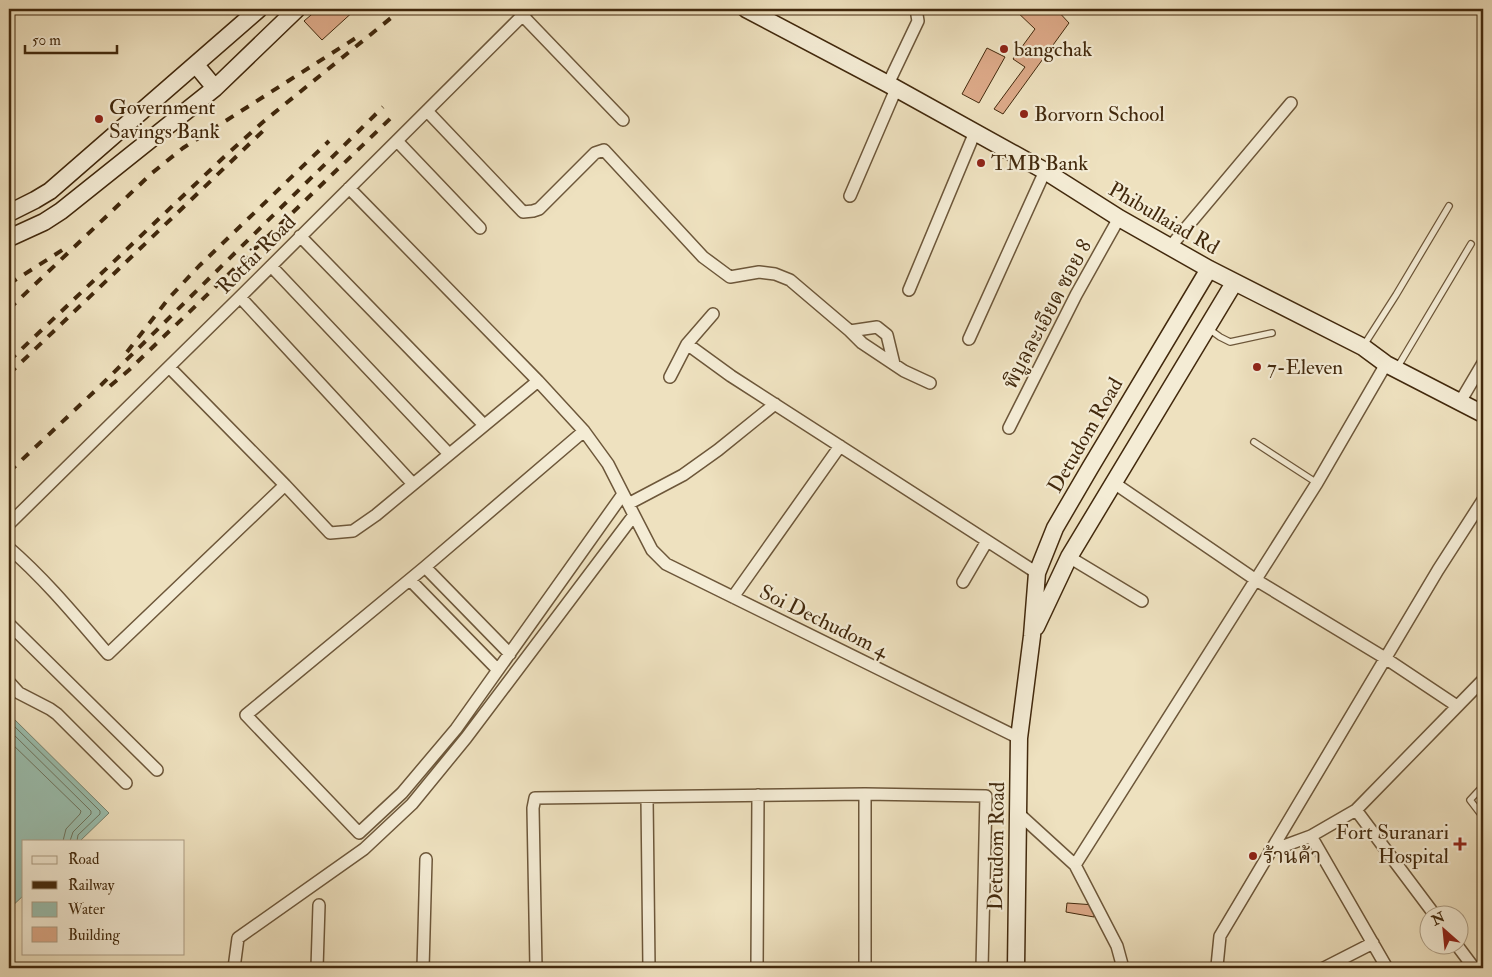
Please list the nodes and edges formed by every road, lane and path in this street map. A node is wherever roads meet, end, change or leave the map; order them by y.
1 (298, 9) edge
2 (746, 9) edge
3 (916, 9) edge
4 (250, 12) edge
5 (525, 12) edge
6 (196, 65) junction
7 (892, 86) junction
8 (215, 88) junction
9 (1291, 103) dead end
10 (427, 111) junction
11 (623, 120) dead end
12 (975, 132) junction
13 (396, 141) junction
14 (1045, 171) junction
15 (348, 188) junction
16 (850, 196) dead end
17 (1449, 206) dead end
18 (9, 212) edge
19 (1119, 218) junction
20 (480, 228) dead end
21 (300, 236) junction
22 (9, 238) edge
23 (1471, 244) dead end
24 (1170, 247) junction
25 (270, 266) junction
26 (1209, 269) junction
27 (1234, 283) junction
28 (909, 290) dead end
29 (240, 297) junction
30 (713, 314) dead end
31 (1208, 328) junction
32 (850, 330) junction
33 (1272, 333) dead end
34 (969, 339) dead end
35 (687, 344) junction
36 (1363, 347) junction
37 (1483, 363) edge
38 (894, 364) junction
39 (169, 367) junction
40 (1391, 367) junction
41 (670, 377) dead end
42 (538, 381) junction
43 (930, 383) dead end
44 (1460, 402) junction
45 (775, 404) junction
46 (1483, 414) edge
47 (484, 426) junction
48 (1009, 428) dead end
49 (584, 431) junction
50 (1254, 442) dead end
51 (840, 446) junction
52 (449, 454) junction
53 (1090, 468) junction
54 (1114, 483) junction
55 (1317, 483) junction
56 (413, 484) junction
57 (286, 485) junction
58 (626, 499) junction
59 (1483, 500) edge
60 (634, 515) junction
61 (9, 524) edge
62 (987, 541) junction
63 (9, 548) edge
64 (1069, 557) junction
65 (425, 567) junction
66 (1037, 573) junction
67 (410, 580) junction
68 (1256, 580) junction
69 (963, 582) dead end
70 (733, 597) junction
71 (1142, 601) dead end
72 (11, 630) edge
73 (1032, 636) junction
74 (510, 654) junction
75 (1385, 658) junction
76 (498, 670) junction
77 (1483, 680) edge
78 (9, 682) edge
79 (1457, 706) junction
80 (1019, 738) junction
81 (157, 770) dead end
82 (126, 783) dead end
83 (1483, 786) edge
84 (865, 794) junction
85 (758, 795) junction
86 (647, 798) junction
87 (1356, 810) junction
88 (1018, 813) junction
89 (1483, 817) edge
90 (1311, 836) junction
91 (1270, 851) junction
92 (426, 859) dead end
93 (1075, 865) junction
94 (1426, 904) edge
95 (318, 905) dead end
96 (1373, 943) junction
97 (1464, 954) edge
98 (234, 968) edge
99 (317, 968) edge
100 (423, 968) edge
101 (536, 968) edge
102 (649, 968) edge
103 (757, 968) edge
104 (865, 968) edge
105 (982, 968) edge
106 (1016, 968) edge
107 (1123, 968) edge
108 (1217, 968) edge
109 (1324, 968) edge
110 (1387, 968) edge
111 (1474, 968) edge

1 - 8 main road
2 - 7 main road, Phibullaiad Rd
3 - 7 street
4 - 6 main road
5 - 10 street, Rotfai Road
5 - 11 street
6 - 8 main road
6 - 18 main road
7 - 12 main road, Phibullaiad Rd
7 - 16 street
8 - 22 main road
9 - 24 street
10 - 13 street, Rotfai Road
10 - 32 street
12 - 14 main road, Phibullaiad Rd
12 - 28 street
13 - 15 street, Rotfai Road
13 - 20 street
14 - 19 main road, Phibullaiad Rd
14 - 34 street
15 - 21 street, Rotfai Road
15 - 42 street, Soi Dechudom 4
17 - 36 lane
19 - 24 main road, Phibullaiad Rd
19 - 48 street, พิบูลละเอียด ซอย 8
21 - 25 street, Rotfai Road
21 - 47 street
23 - 40 lane
24 - 26 main road, Phibullaiad Rd
25 - 29 street, Rotfai Road
25 - 52 street
26 - 27 main road, Phibullaiad Rd
26 - 53 main road, Detudom Road
27 - 31 main road, Detudom Road
27 - 36 main road, Phibullaiad Rd
29 - 39 street, Rotfai Road
29 - 56 street
30 - 35 street
31 - 33 lane
31 - 54 main road, Detudom Road
32 - 38 street
32 - 38 street
35 - 41 street
35 - 45 street
36 - 40 main road, Phibullaiad Rd
37 - 44 street
38 - 43 street
39 - 57 street
39 - 61 street, Rotfai Road
40 - 44 main road, Phibullaiad Rd
40 - 55 street
42 - 47 street
42 - 49 street, Soi Dechudom 4
44 - 46 main road, Phibullaiad Rd
45 - 51 street
45 - 58 street
47 - 52 street
49 - 58 street, Soi Dechudom 4
49 - 65 street
50 - 55 lane
51 - 62 street
51 - 70 street
52 - 56 street
53 - 54 main road
53 - 66 main road, Detudom Road
54 - 64 main road, Detudom Road
54 - 68 street
55 - 68 street
56 - 57 street
57 - 63 street
58 - 60 street, Soi Dechudom 4
58 - 74 street
59 - 75 street
60 - 70 street, Soi Dechudom 4
60 - 98 street
62 - 66 street
62 - 69 street
64 - 71 street
64 - 73 main road, Detudom Road
65 - 67 street
65 - 74 street
66 - 73 main road, Detudom Road
67 - 76 street
67 - 76 street
68 - 75 street
68 - 93 street
70 - 80 street, Soi Dechudom 4
72 - 81 street
73 - 80 main road, Detudom Road
74 - 76 street
75 - 79 street
75 - 91 street
77 - 79 street
78 - 82 street
79 - 87 street
80 - 88 main road, Detudom Road
83 - 89 lane
84 - 85 street
84 - 104 street
84 - 105 street
85 - 86 street
85 - 103 street
86 - 101 street
86 - 102 street
87 - 90 street
87 - 94 street
88 - 93 street
88 - 106 main road, Detudom Road
90 - 91 street
90 - 96 street
91 - 108 street
92 - 100 street
93 - 107 street
95 - 99 street
96 - 109 street
96 - 110 street
97 - 111 street

